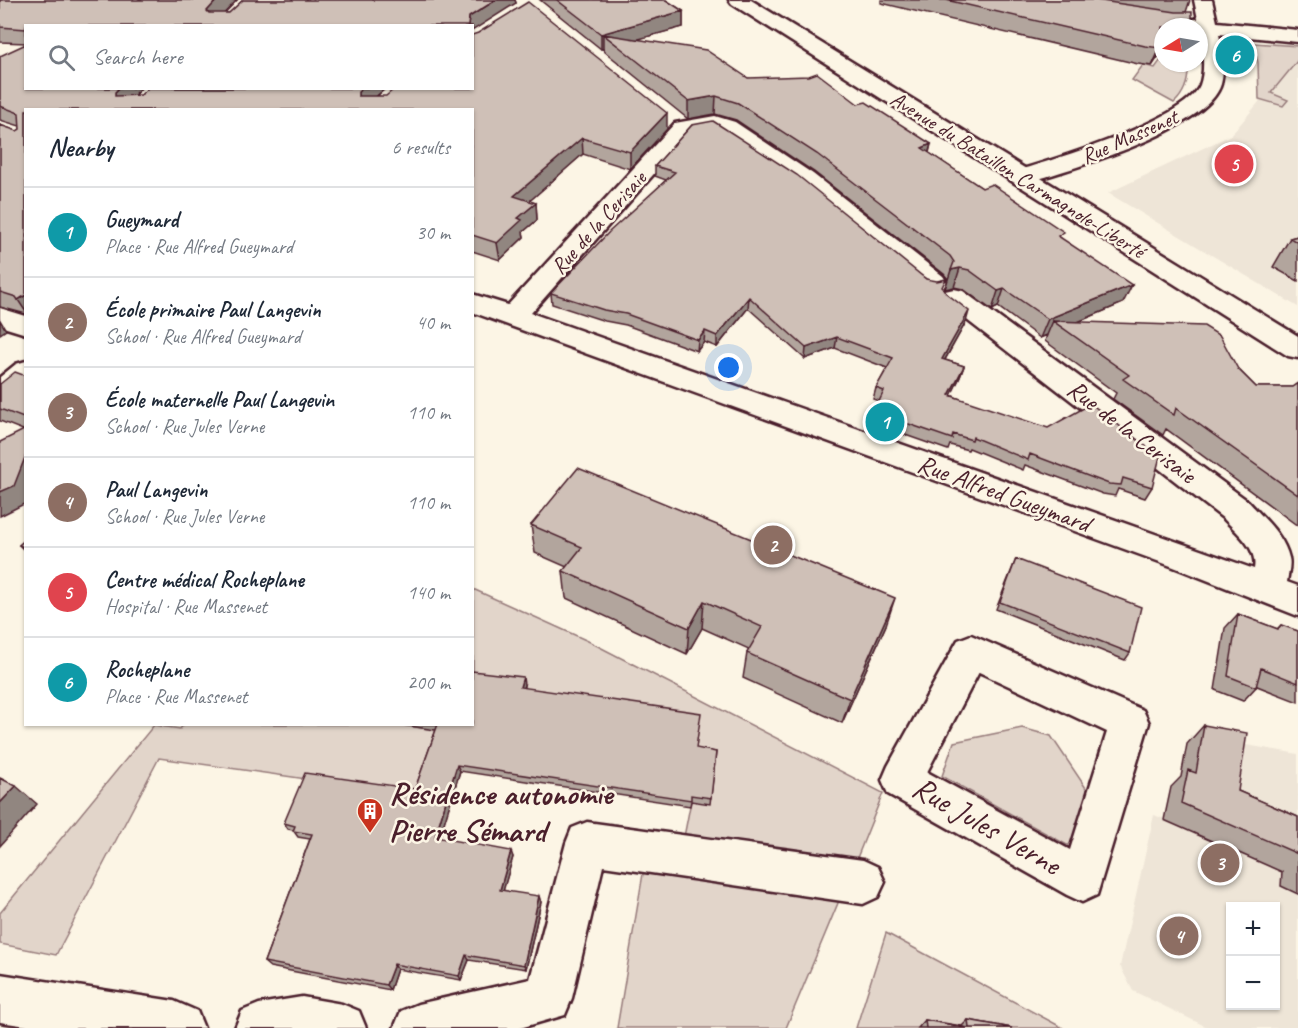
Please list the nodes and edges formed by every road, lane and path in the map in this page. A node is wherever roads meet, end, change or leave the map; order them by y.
1 (738, 0) edge
2 (1203, 0) edge
3 (1206, 18) edge
4 (1208, 26) joint
5 (1298, 36) edge
6 (1024, 176) junction
7 (474, 303) edge
8 (0, 317) edge
9 (513, 317) junction
10 (24, 325) edge
11 (1298, 349) edge
12 (24, 373) edge
13 (0, 393) edge
14 (1268, 589) junction
15 (1298, 601) edge
16 (1082, 880) joint
17 (863, 882) dead end
18 (0, 998) edge
19 (180, 1028) edge
20 (259, 1028) edge
21 (342, 1028) edge
22 (418, 1028) edge

1 - 6 street, Avenue du Bataillon Carmagnole-Liberté
2 - 3 street, Rue Massenet
4 - 5 street
4 - 6 street, Rue Massenet
6 - 11 street, Avenue du Bataillon Carmagnole-Liberté
7 - 9 street, Rue Alfred Gueymard
8 - 10 street
9 - 14 street, Rue Alfred Gueymard
9 - 14 street, Rue de la Cerisaie
12 - 13 street
14 - 15 street, Rue Alfred Gueymard
16 - 16 street, Rue Jules Verne
17 - 22 street
18 - 19 street
20 - 21 street

